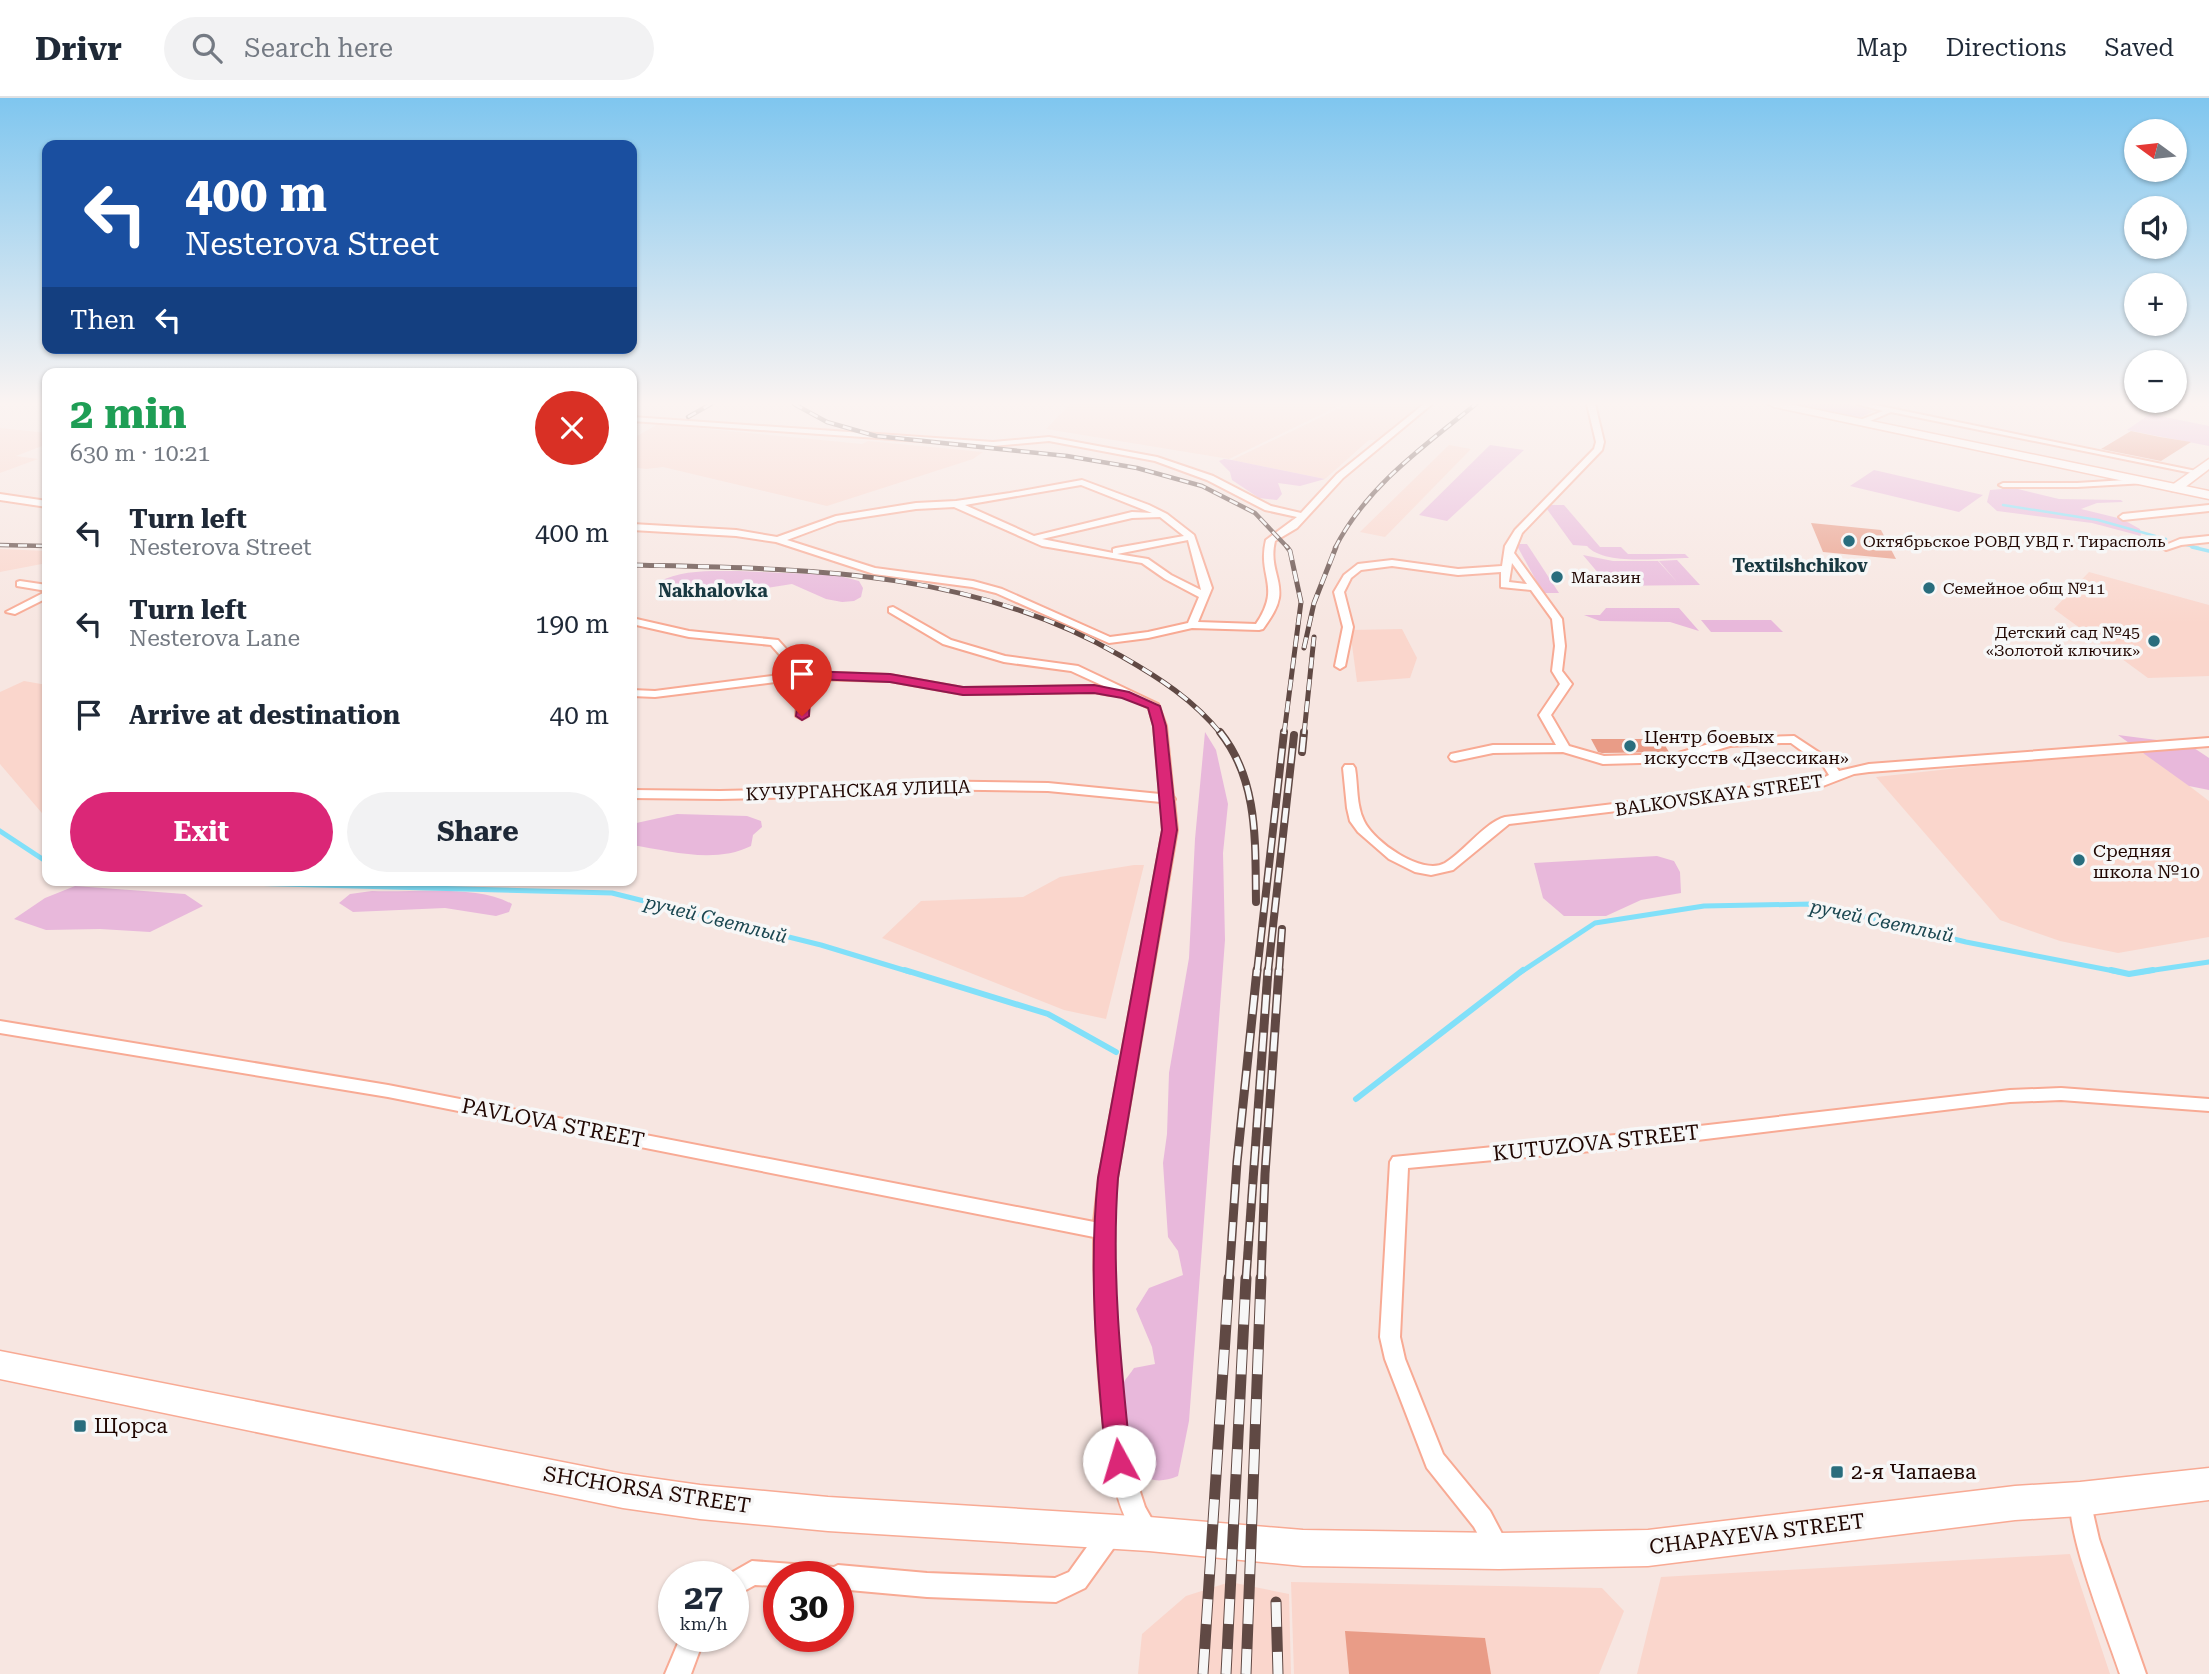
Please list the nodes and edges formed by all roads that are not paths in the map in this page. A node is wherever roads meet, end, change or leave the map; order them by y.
1 (1209, 478) edge
2 (1338, 478) edge
3 (1572, 478) edge
4 (2126, 478) edge
5 (2195, 478) edge
6 (2142, 481) junction
7 (2003, 485) dead end
8 (2176, 488) junction
9 (2209, 495) edge
10 (0, 497) edge
11 (42, 503) edge
12 (956, 504) junction
13 (2209, 508) edge
14 (1164, 516) junction
15 (1303, 516) junction
16 (2123, 517) dead end
17 (637, 527) edge
18 (1191, 537) junction
19 (1035, 538) junction
20 (2209, 539) edge
21 (778, 540) junction
22 (2166, 547) dead end
23 (1108, 552) junction
24 (1510, 554) junction
25 (1507, 569) junction
26 (20, 584) dead end
27 (42, 587) edge
28 (1534, 587) junction
29 (1203, 595) junction
30 (42, 596) edge
31 (893, 610) dead end
32 (11, 612) dead end
33 (637, 622) edge
34 (1192, 625) junction
35 (1340, 666) dead end
36 (804, 675) junction
37 (1125, 694) junction
38 (637, 696) edge
39 (802, 716) dead end
40 (2209, 742) edge
41 (1564, 748) junction
42 (1455, 757) dead end
43 (1349, 768) dead end
44 (1837, 777) junction
45 (637, 794) edge
46 (1169, 799) junction
47 (0, 1027) edge
48 (2209, 1105) edge
49 (1103, 1231) junction
50 (0, 1365) edge
51 (2209, 1484) edge
52 (2080, 1499) junction
53 (1111, 1533) junction
54 (1149, 1534) junction
55 (1303, 1548) joint
56 (1499, 1552) junction
57 (854, 1578) edge
58 (686, 1652) edge
59 (677, 1674) edge
60 (2133, 1674) edge

1 - 15 street
2 - 15 street
3 - 24 street
4 - 6 main road
5 - 8 street
6 - 7 street
6 - 8 main road
8 - 9 main road
10 - 11 street
12 - 14 street
12 - 19 street
12 - 21 street
13 - 16 street
14 - 18 street
14 - 19 street
15 - 34 street
17 - 21 street
18 - 23 street
18 - 29 street
19 - 23 street
20 - 22 street
21 - 34 street
23 - 29 street
24 - 25 street
24 - 28 street
25 - 28 street
25 - 35 street
26 - 27 street
28 - 41 street
29 - 34 street
30 - 32 street
31 - 37 street
33 - 36 street
36 - 37 street
36 - 38 street
36 - 39 street
37 - 46 street
40 - 44 street, BALKOVSKAYA STREET
41 - 42 street
41 - 44 street
43 - 44 street, BALKOVSKAYA STREET
45 - 46 street, КУЧУРГАНСКАЯ УЛИЦА
46 - 49 street
47 - 49 street, PAVLOVA STREET
48 - 56 street, KUTUZOVA STREET
49 - 54 street
50 - 53 street, SHCHORSA STREET
51 - 52 street, CHAPAYEVA STREET
52 - 56 street, CHAPAYEVA STREET
52 - 60 street
53 - 54 street, SHCHORSA STREET
53 - 57 street
54 - 55 street, SHCHORSA STREET
55 - 56 street, CHAPAYEVA STREET
58 - 59 street

